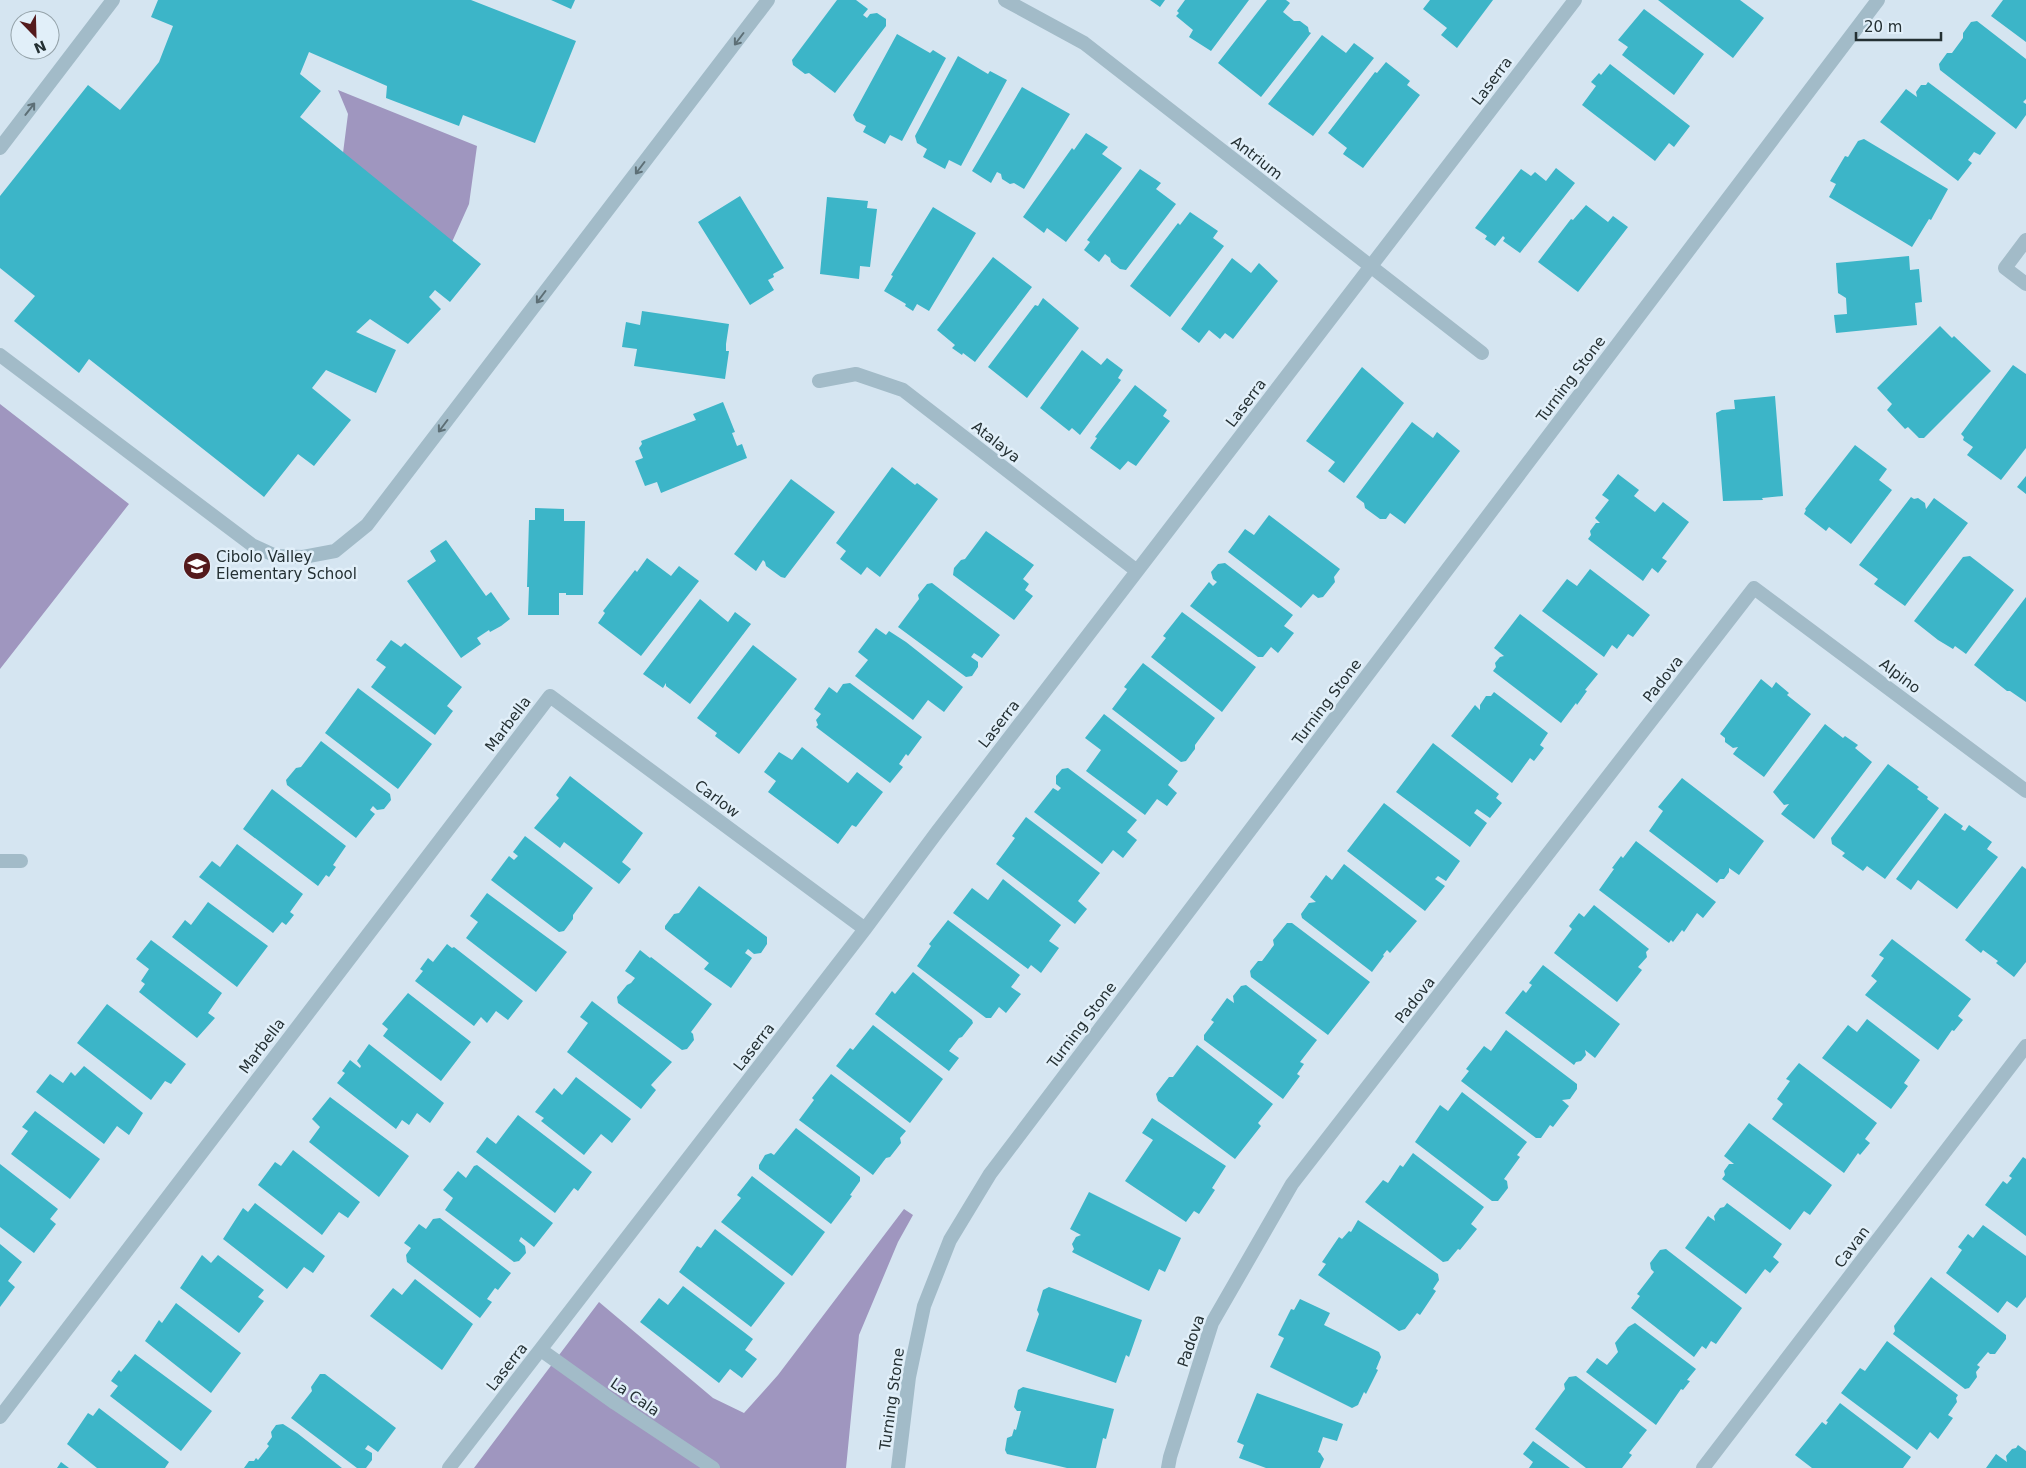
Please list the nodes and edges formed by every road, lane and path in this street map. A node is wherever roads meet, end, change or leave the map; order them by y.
1 (113, 0) edge
2 (768, 0) edge
3 (1005, 0) edge
4 (1575, 0) edge
5 (1878, 0) edge
6 (0, 148) edge
7 (2026, 240) edge
8 (1371, 267) junction
9 (2026, 284) edge
10 (1482, 353) dead end
11 (0, 355) edge
12 (819, 381) dead end
13 (1137, 571) junction
14 (1754, 588) joint
15 (550, 696) joint
16 (2026, 791) edge
17 (0, 861) edge
18 (21, 861) dead end
19 (865, 929) junction
20 (2026, 1046) edge
21 (541, 1350) junction
22 (0, 1417) edge
23 (449, 1468) edge
24 (713, 1468) edge
25 (898, 1468) edge
26 (1168, 1468) edge
27 (1703, 1468) edge

6 -> 1 street
2 -> 11 street
3 - 8 street, Antrium
4 - 8 street, Laserra
5 - 25 street, Turning Stone
7 - 9 street
8 - 10 street, Antrium
8 - 13 street, Laserra
12 - 13 street, Atalaya
13 - 19 street, Laserra
14 - 16 street, Alpino
14 - 26 street, Padova
15 - 19 street, Carlow
15 - 22 street, Marbella
17 - 18 street
19 - 21 street, Laserra
20 - 27 street, Cavan
21 - 23 street, Laserra
21 - 24 street, La Cala

